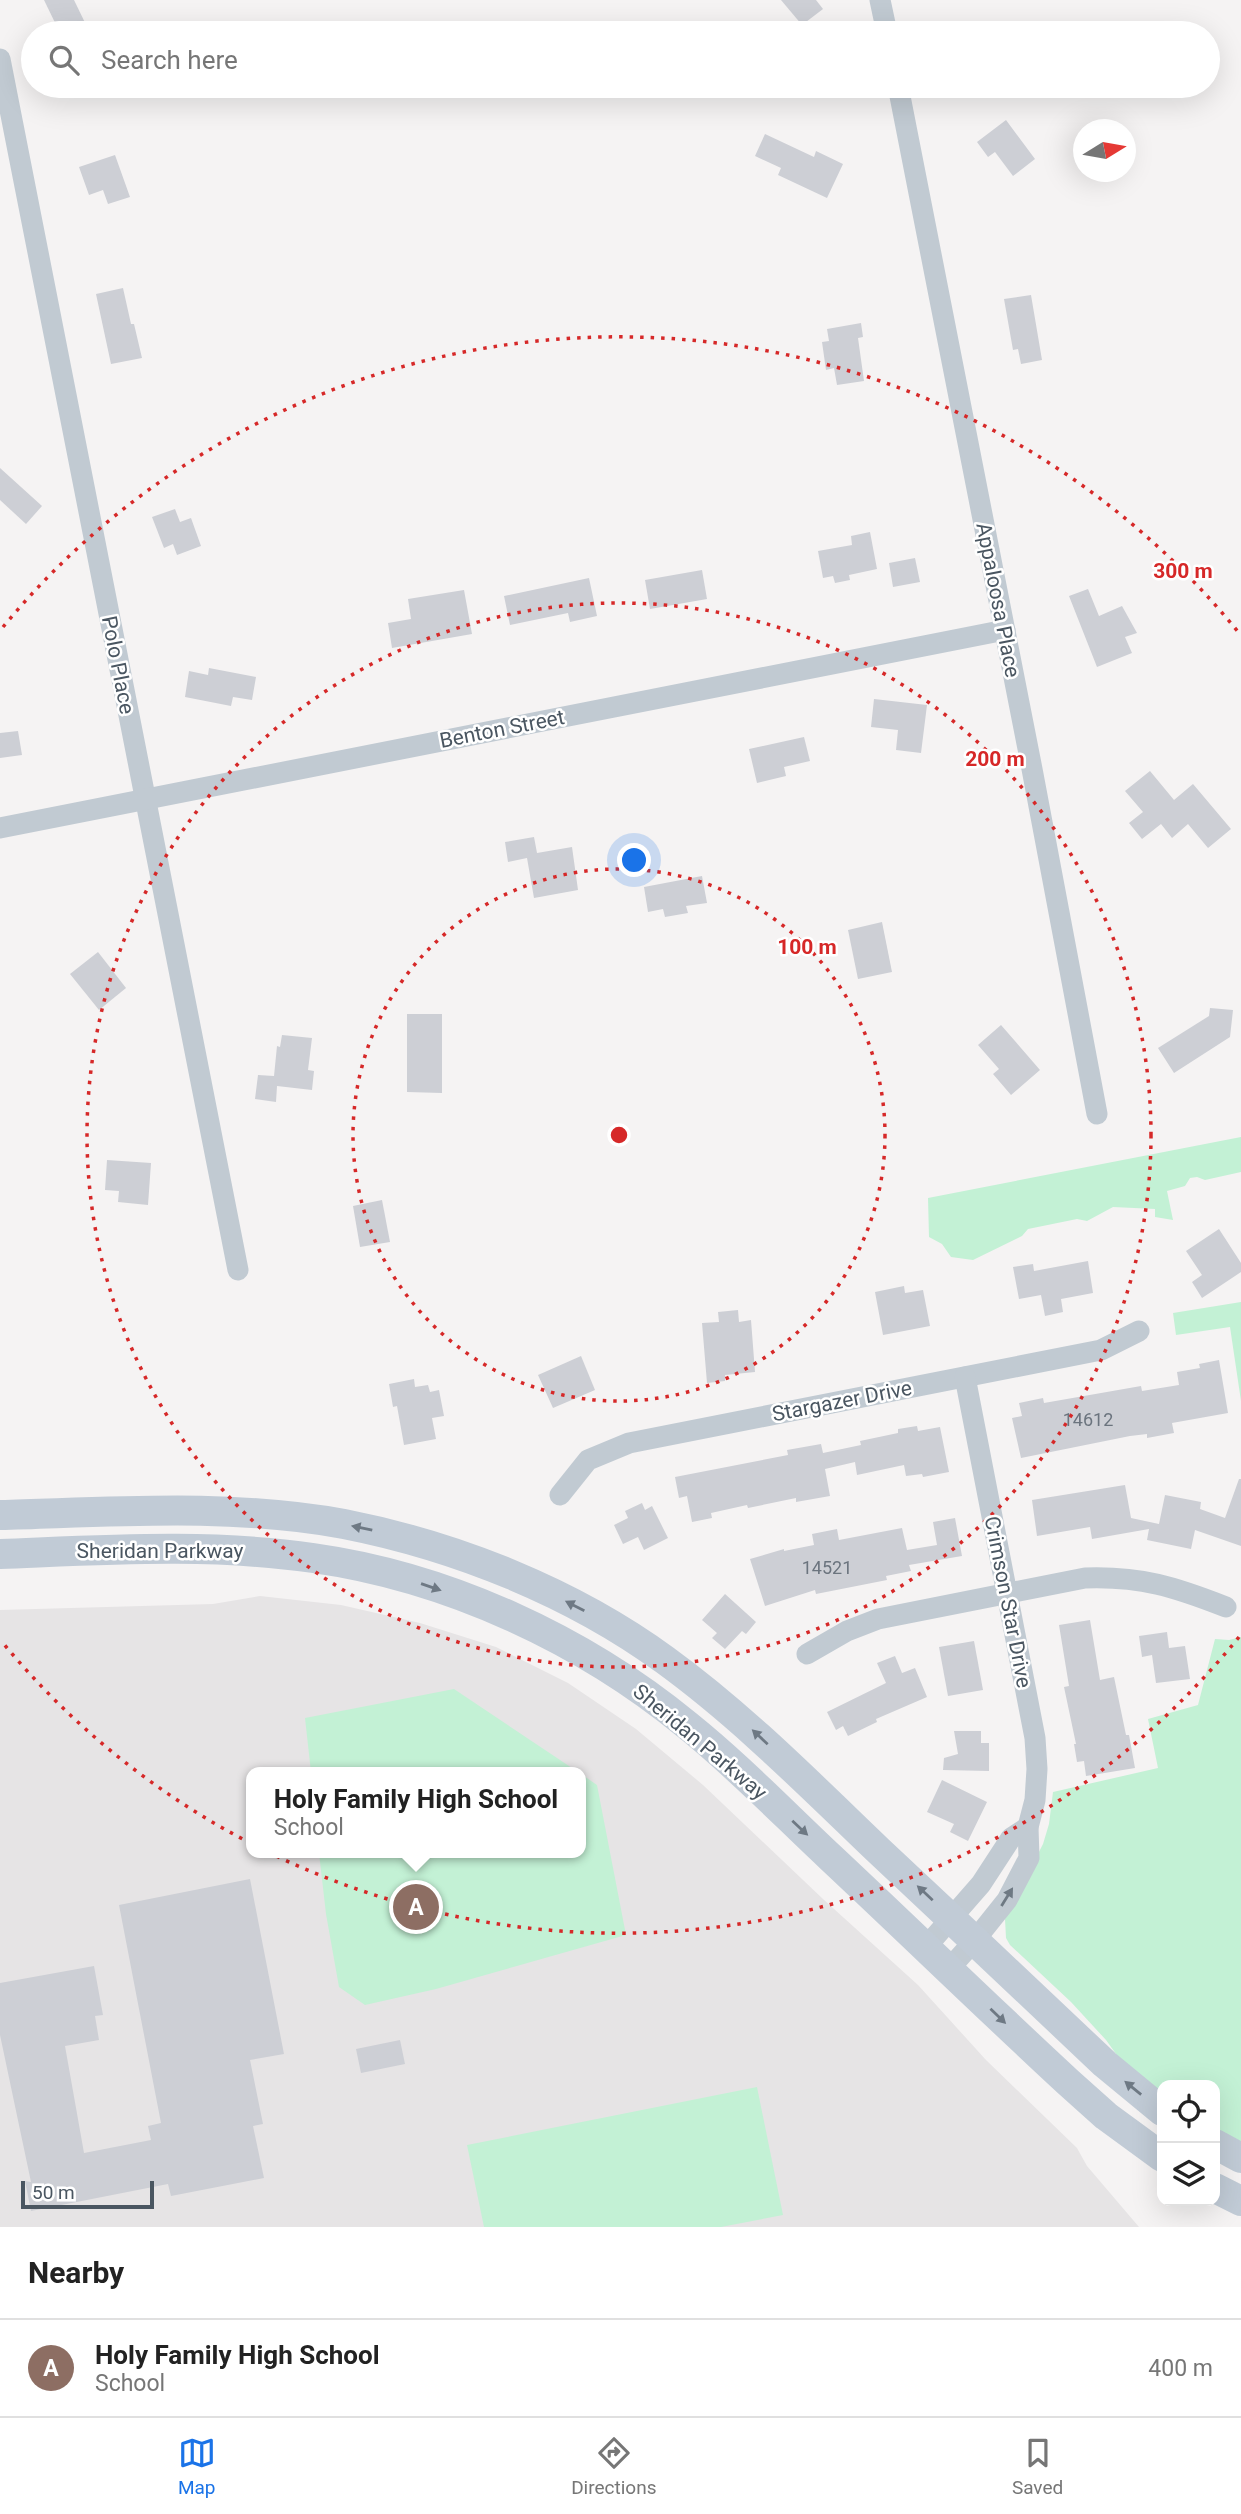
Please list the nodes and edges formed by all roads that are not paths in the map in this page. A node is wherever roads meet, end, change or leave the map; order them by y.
1 (880, 0) edge
2 (884, 21) edge
3 (0, 59) edge
4 (900, 98) edge
5 (1004, 630) junction
6 (145, 799) junction
7 (0, 828) edge
8 (1097, 1114) dead end
9 (238, 1270) dead end
10 (1139, 1331) dead end
11 (965, 1377) junction
12 (560, 1495) dead end
13 (0, 1515) edge
14 (0, 1554) edge
15 (1007, 1593) junction
16 (1226, 1607) dead end
17 (807, 1654) dead end
18 (1028, 1827) junction
19 (951, 1917) junction
20 (975, 1941) junction
21 (926, 1947) junction
22 (948, 1969) junction
23 (1157, 2107) edge
24 (1220, 2147) edge
25 (1157, 2153) edge
26 (1241, 2158) edge
27 (1220, 2190) edge
28 (1241, 2201) edge

1 - 2 street
3 - 6 street, Polo Place
4 - 5 street, Appaloosa Place
5 - 6 street, Benton Street
5 - 8 street, Appaloosa Place
6 - 7 street, Benton Street
6 - 9 street, Polo Place
10 - 11 street, Stargazer Drive
11 - 12 street, Stargazer Drive
11 - 15 street, Crimson Star Drive
19 -> 13 main road, Sheridan Parkway
14 -> 21 main road, Sheridan Parkway
15 - 16 street
15 - 17 street
15 - 18 street, Crimson Star Drive
18 - 19 street
20 -> 18 street, Crimson Star Drive
19 - 20 main road, Sheridan Parkway
19 - 21 street
20 - 22 street, Crimson Star Drive
23 -> 20 main road, Sheridan Parkway
21 - 22 main road, Sheridan Parkway
22 -> 25 main road, Sheridan Parkway
24 - 26 main road
27 - 28 main road

